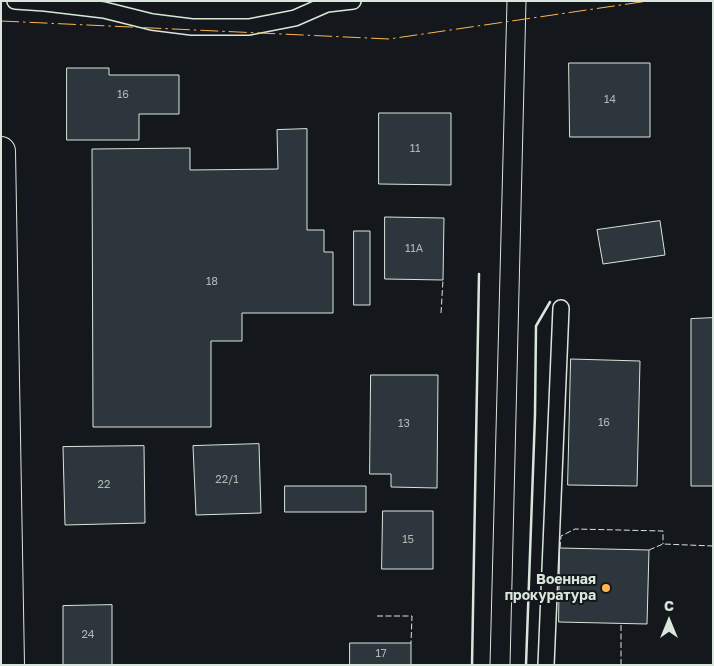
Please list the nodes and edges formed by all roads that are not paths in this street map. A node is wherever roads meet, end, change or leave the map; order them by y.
1 (14, 1) edge
2 (353, 1) edge
3 (1, 151) edge
4 (561, 308) dead end
5 (10, 665) edge
6 (546, 665) edge

1 - 2 lane
3 - 5 main road
4 - 6 lane

